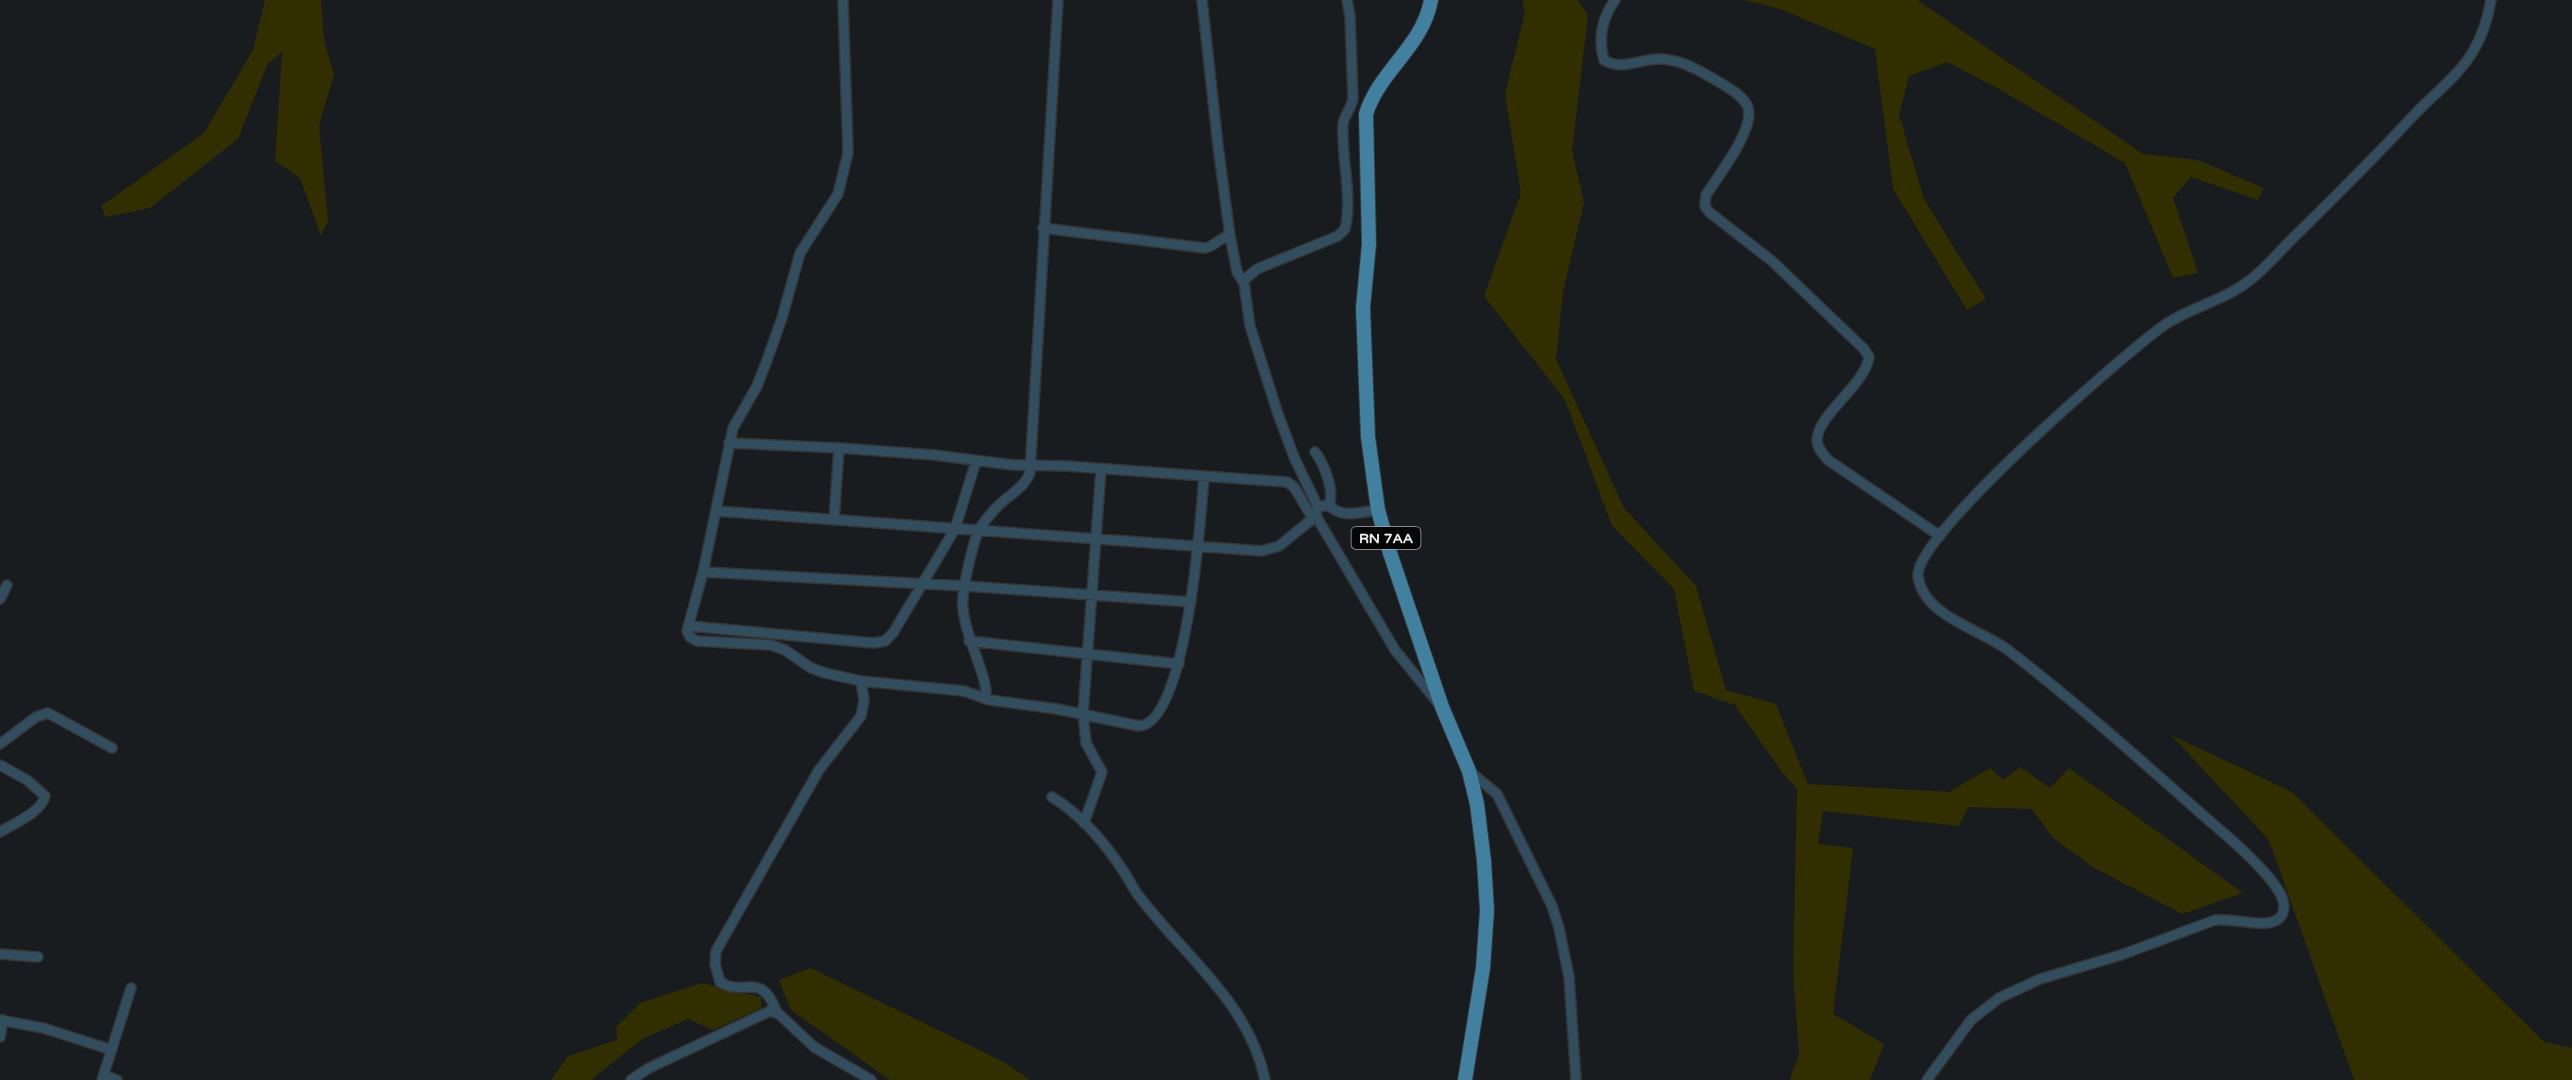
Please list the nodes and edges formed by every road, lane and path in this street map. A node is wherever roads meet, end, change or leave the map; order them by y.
1 (843, 0) edge
2 (1058, 0) edge
3 (1202, 0) edge
4 (1347, 0) edge
5 (1431, 0) edge
6 (1615, 0) edge
7 (2491, 0) edge
8 (1350, 110) junction
9 (1366, 114) junction
10 (1043, 228) junction
11 (1230, 236) junction
12 (1243, 281) junction
13 (729, 443) junction
14 (839, 448) junction
15 (1315, 452) dead end
16 (976, 461) junction
17 (1031, 465) junction
18 (1101, 469) junction
19 (1204, 476) junction
20 (1329, 505) junction
21 (1378, 510) junction
22 (716, 511) junction
23 (1316, 514) junction
24 (834, 520) junction
25 (956, 529) junction
26 (979, 531) junction
27 (1940, 536) junction
28 (1096, 539) junction
29 (1199, 547) junction
30 (703, 572) junction
31 (7, 585) dead end
32 (922, 585) junction
33 (965, 586) junction
34 (1092, 595) junction
35 (0, 599) edge
36 (1191, 602) junction
37 (689, 626) junction
38 (969, 641) junction
39 (1088, 653) junction
40 (1179, 664) junction
41 (861, 681) junction
42 (985, 699) junction
43 (1442, 707) junction
44 (1083, 714) junction
45 (0, 744) edge
46 (112, 748) dead end
47 (0, 765) edge
48 (1469, 771) junction
49 (1052, 797) dead end
50 (1084, 823) junction
51 (0, 832) edge
52 (0, 954) edge
53 (38, 957) dead end
54 (131, 988) dead end
55 (777, 1013) junction
56 (1, 1020) edge
57 (0, 1037) edge
58 (112, 1050) junction
59 (103, 1077) edge
60 (117, 1080) edge
61 (631, 1080) edge
62 (871, 1080) edge
63 (1265, 1080) edge
64 (1465, 1080) edge
65 (1576, 1080) edge
66 (1927, 1080) edge

1 - 13 street
2 - 10 street
3 - 11 street
4 - 8 street
5 - 9 main road, RN 7AA
6 - 27 street
7 - 27 street
8 - 9 street
8 - 12 street
9 - 21 main road, RN 7AA
10 - 11 street
10 - 17 street
11 - 12 street
12 - 23 street
13 - 14 street
13 - 22 street
14 - 16 street
14 - 24 street
15 - 20 street
16 - 17 street
16 - 25 street
17 - 18 street
17 - 26 street
18 - 19 street
18 - 28 street
19 - 23 street
19 - 29 street
20 - 21 street
20 - 23 street
21 - 43 main road, RN 7AA
22 - 24 street
22 - 30 street
23 - 29 street
23 - 43 street
24 - 25 street
25 - 26 street
25 - 32 street
26 - 28 street
26 - 33 street
27 - 66 street
28 - 29 street
28 - 34 street
29 - 36 street
30 - 32 street
30 - 37 street
31 - 35 street
32 - 33 street
32 - 37 street
33 - 34 street
33 - 38 street
34 - 36 street
34 - 39 street
36 - 40 street
37 - 41 street
38 - 39 street
38 - 42 street
39 - 40 street
39 - 44 street
40 - 44 street
41 - 42 street
41 - 55 street
42 - 44 street
43 - 48 main road, RN 7AA
44 - 50 street
45 - 46 street
47 - 51 street
48 - 64 main road, RN 7AA
48 - 65 street
49 - 50 street
50 - 63 street
52 - 53 street
54 - 58 street
55 - 61 street
55 - 62 street
56 - 57 street
56 - 58 street
58 - 59 street
59 - 60 street

